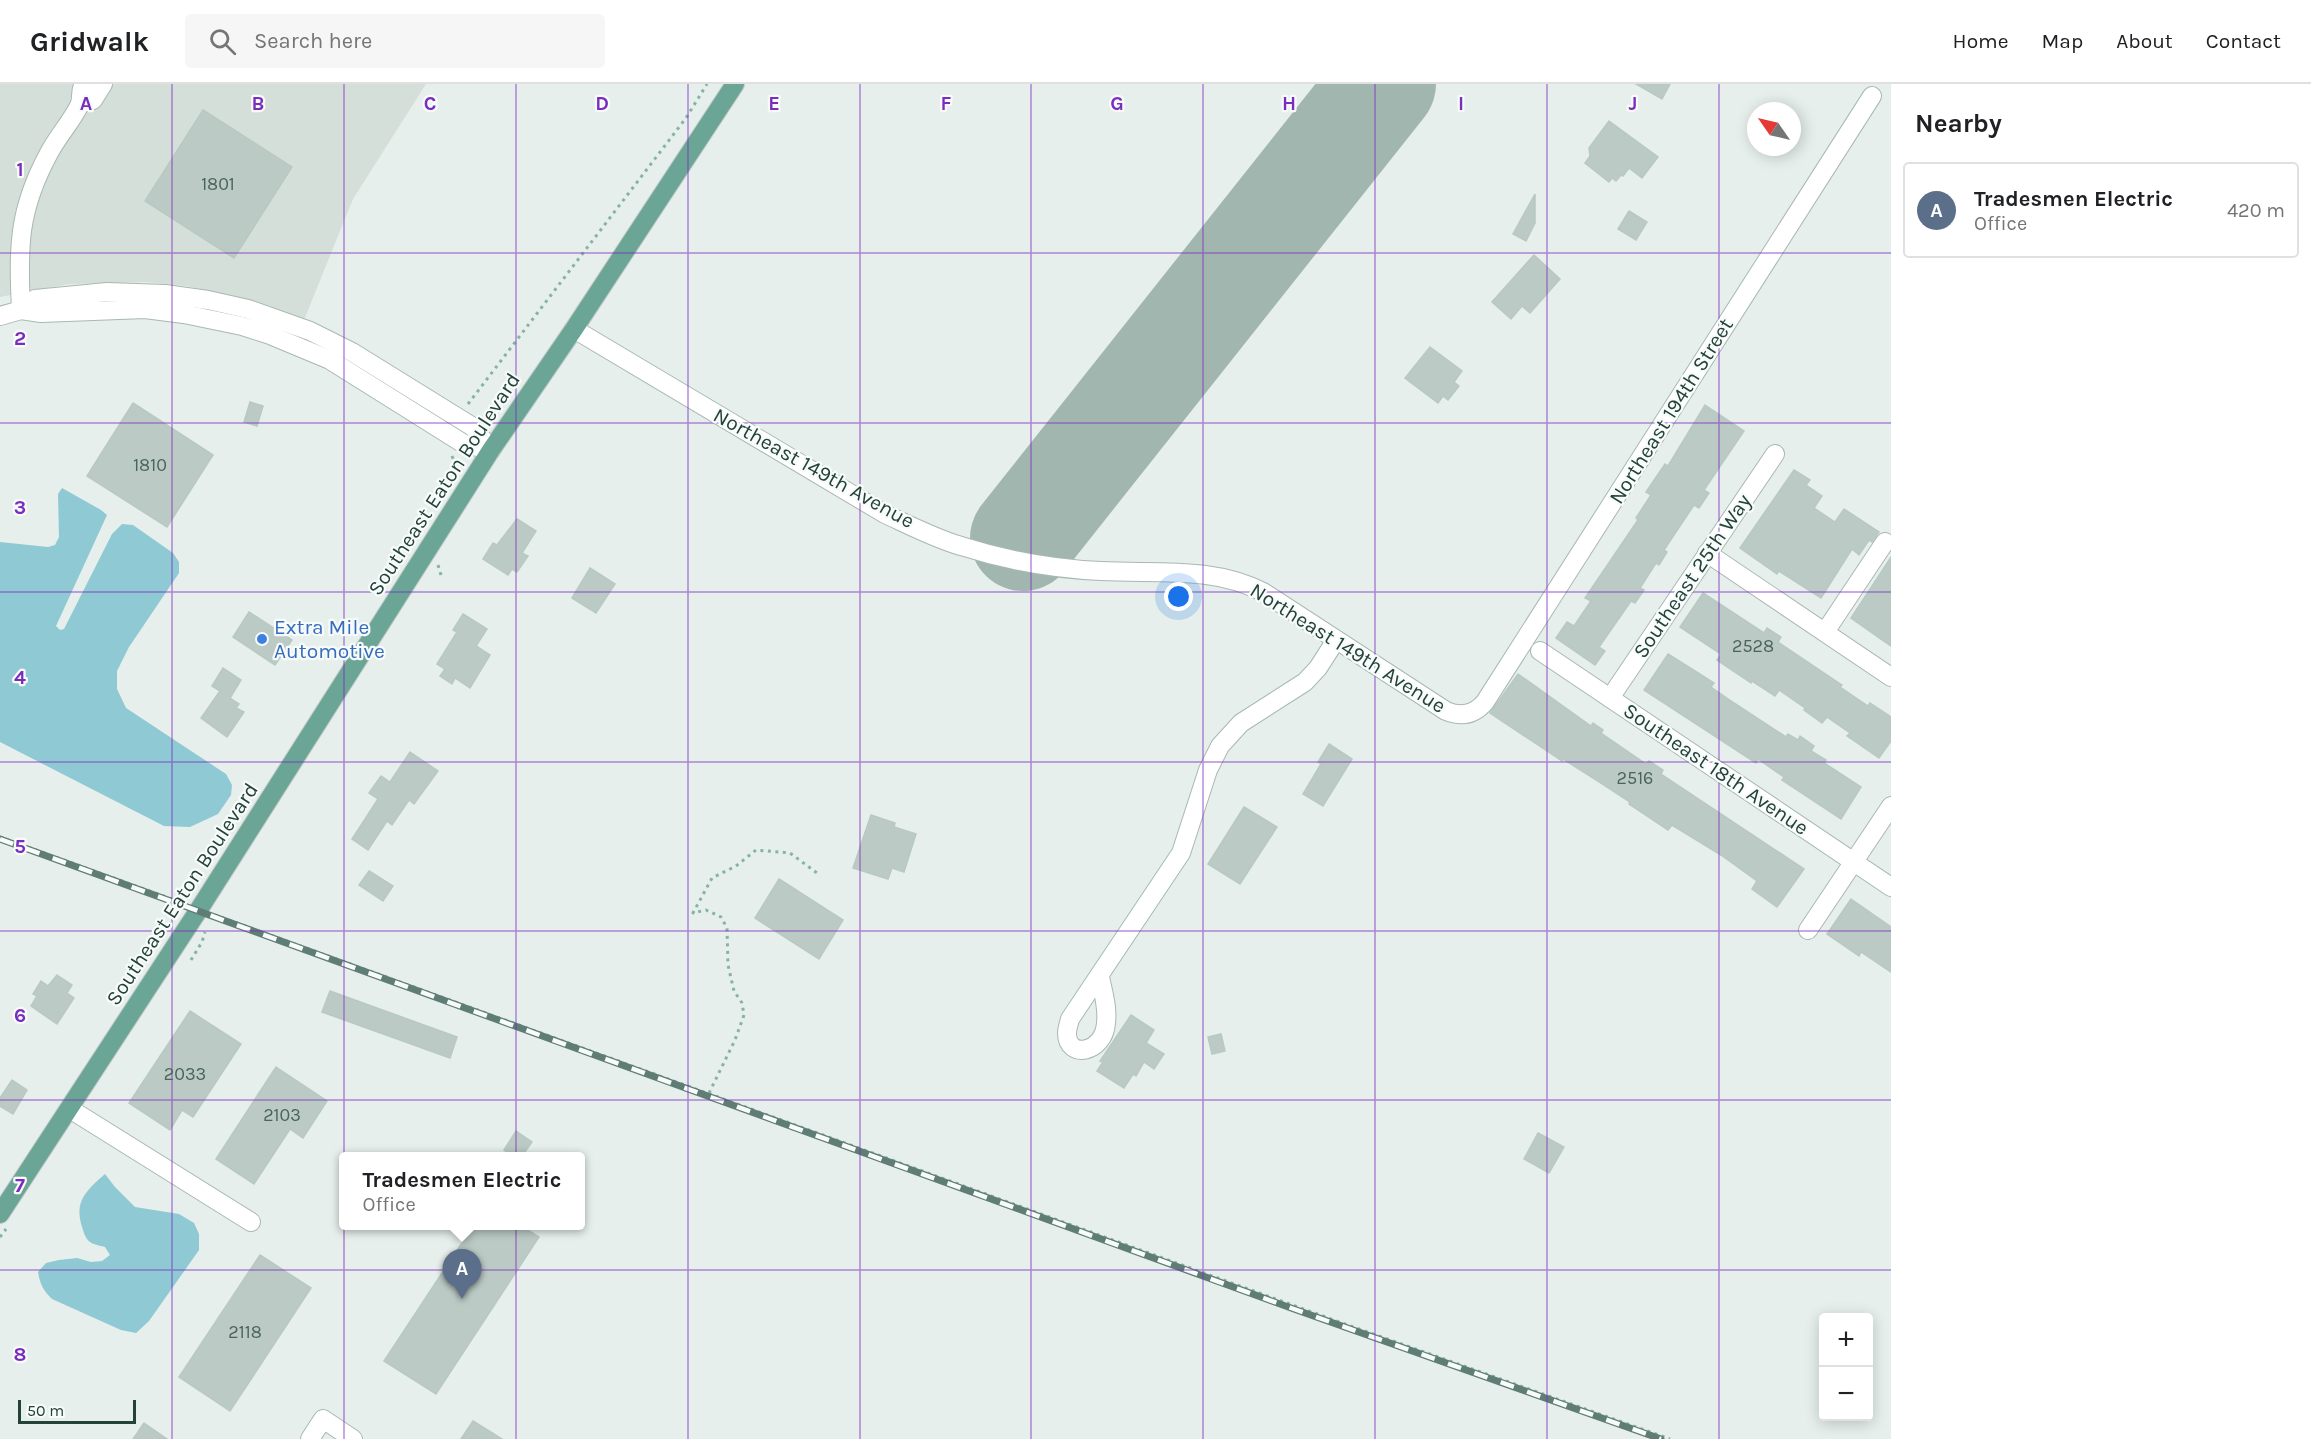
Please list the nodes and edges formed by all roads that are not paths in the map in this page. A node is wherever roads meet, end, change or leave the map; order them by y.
1 (84, 84) edge
2 (103, 84) edge
3 (735, 84) edge
4 (1872, 96) dead end
5 (81, 103) junction
6 (21, 310) junction
7 (0, 316) edge
8 (574, 329) junction
9 (490, 450) junction
10 (1775, 454) dead end
11 (1886, 542) dead end
12 (1707, 553) junction
13 (1825, 632) junction
14 (1336, 640) junction
15 (1540, 651) dead end
16 (1891, 677) edge
17 (1610, 698) junction
18 (1462, 715) joint
19 (1891, 806) edge
20 (1854, 862) junction
21 (1891, 887) edge
22 (1808, 930) dead end
23 (1100, 977) dead end
24 (70, 1109) junction
25 (0, 1214) edge
26 (251, 1222) dead end
27 (310, 1439) edge
28 (353, 1439) edge

1 - 5 street
2 - 5 street
3 - 8 main road, Southeast Eaton Boulevard
4 - 18 street, Northeast 194th Street
5 - 6 street
6 - 7 street
6 - 9 street
8 - 9 main road, Southeast Eaton Boulevard
8 - 14 street, Northeast 149th Avenue
9 - 24 main road, Southeast Eaton Boulevard
10 - 12 street, Southeast 25th Way
11 - 13 street
12 - 13 street
12 - 17 street, Southeast 25th Way
13 - 16 street
14 - 18 street, Northeast 149th Avenue
14 - 23 street
15 - 17 street, Southeast 18th Avenue
17 - 20 street, Southeast 18th Avenue
19 - 20 street
20 - 21 street, Southeast 18th Avenue
20 - 22 street
24 - 25 main road, Southeast Eaton Boulevard
24 - 26 street
27 - 28 street

